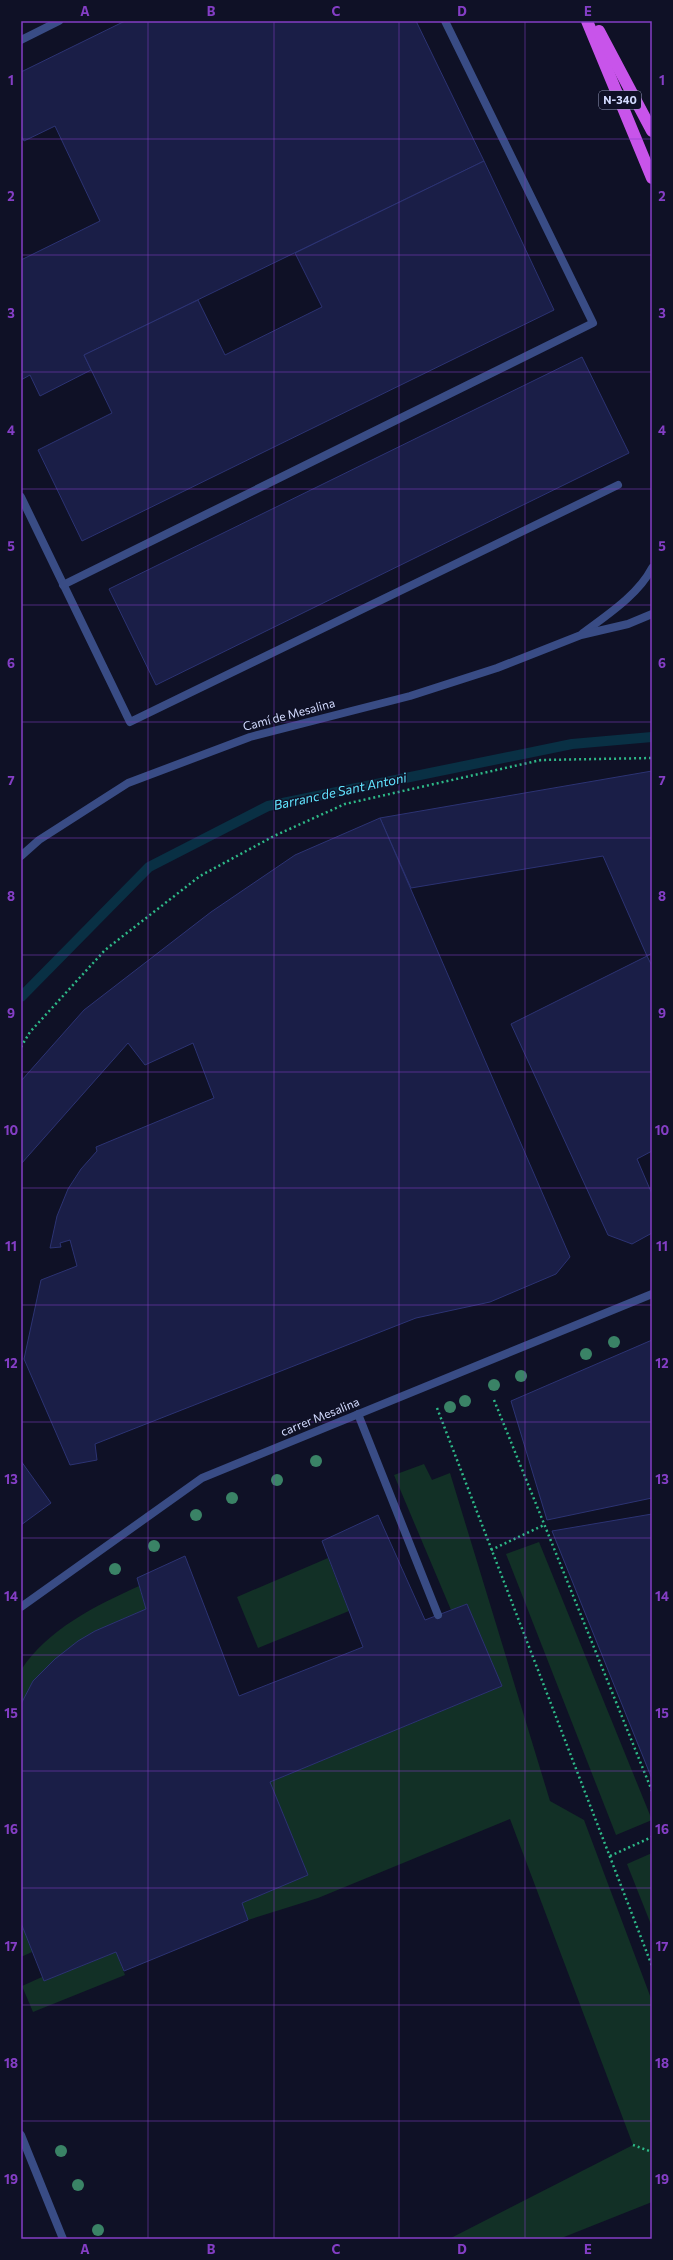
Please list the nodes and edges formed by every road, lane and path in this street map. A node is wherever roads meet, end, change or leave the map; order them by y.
1 (59, 21) edge
2 (445, 21) edge
3 (587, 21) edge
4 (593, 21) edge
5 (21, 40) edge
6 (652, 131) edge
7 (652, 178) edge
8 (618, 485) dead end
9 (21, 497) edge
10 (652, 568) edge
11 (63, 585) junction
12 (652, 614) edge
13 (581, 635) junction
14 (652, 758) edge
15 (21, 856) edge
16 (21, 1047) edge
17 (652, 1294) edge
18 (494, 1400) dead end
19 (437, 1408) dead end
20 (358, 1414) junction
21 (544, 1525) junction
22 (492, 1550) junction
23 (21, 1606) edge
24 (438, 1616) dead end
25 (652, 1791) edge
26 (652, 1837) edge
27 (610, 1856) junction
28 (652, 1966) edge
29 (21, 2135) edge
30 (633, 2145) dead end
31 (652, 2152) edge
32 (64, 2239) edge

1 - 5 street
2 - 11 street
3 - 7 highway, N-340
4 - 6 highway, N-340
8 - 11 street
9 - 11 street
10 - 13 street, Camí de Mesalina
12 - 13 street, Camí de Mesalina
13 - 15 street, Camí de Mesalina
14 - 16 path
17 - 20 street, carrer Mesalina
18 - 21 path
19 - 22 path
20 - 23 street, carrer Mesalina
20 - 24 street
21 - 22 path
21 - 25 path
22 - 27 path
26 - 27 path
27 - 28 path
29 - 32 street
30 - 31 path

